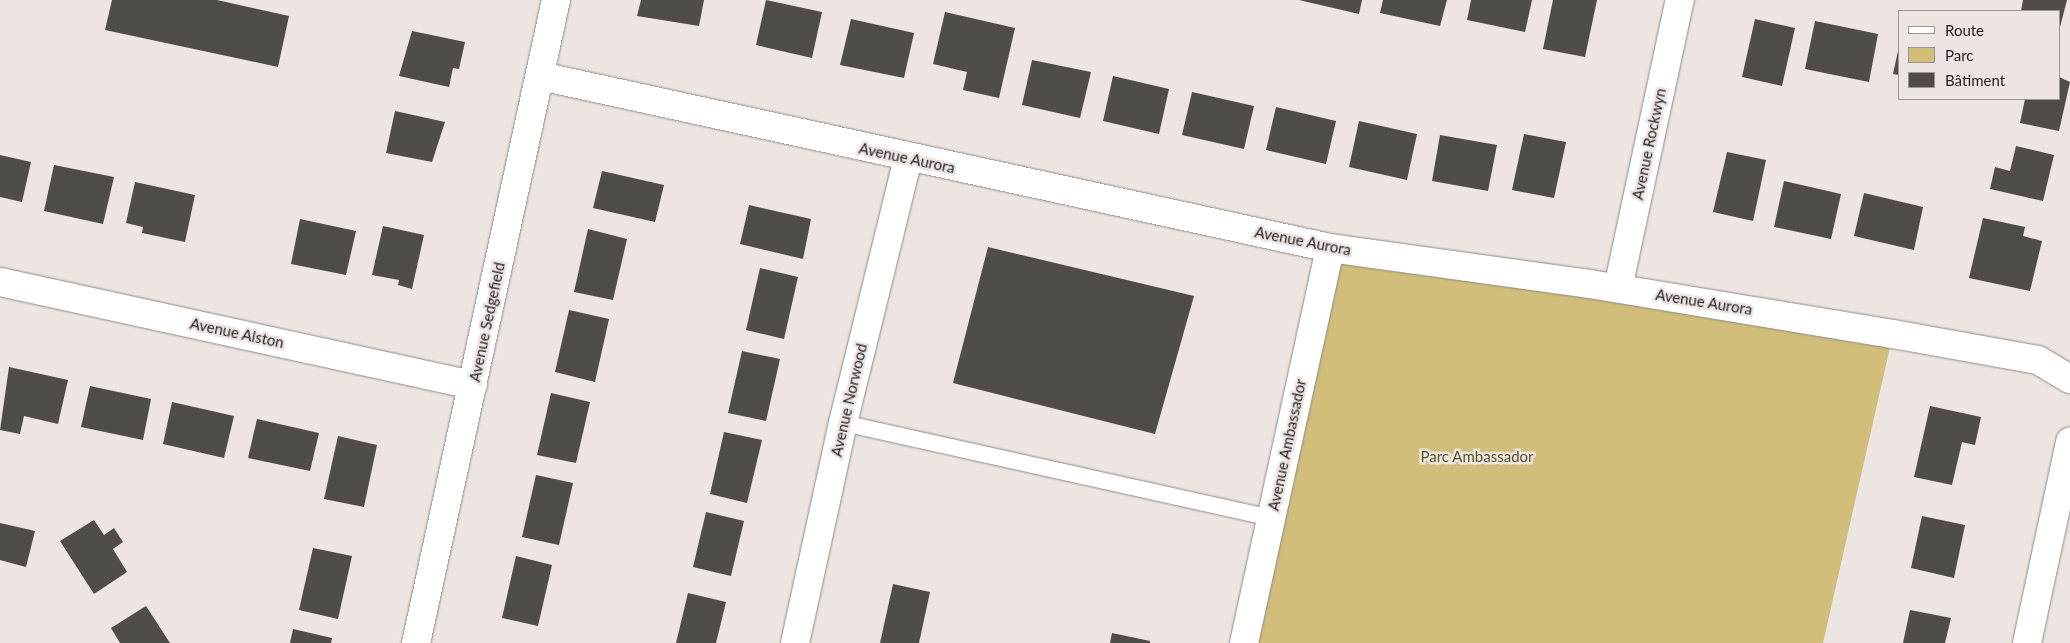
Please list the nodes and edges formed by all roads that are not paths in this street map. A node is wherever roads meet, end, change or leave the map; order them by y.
1 (556, 0) edge
2 (1680, 0) edge
3 (540, 76) junction
4 (908, 159) junction
5 (1330, 248) junction
6 (0, 282) edge
7 (1618, 288) junction
8 (2070, 379) edge
9 (473, 385) junction
10 (843, 423) junction
11 (2070, 442) edge
12 (1272, 518) junction
13 (416, 643) edge
14 (796, 643) edge
15 (1244, 643) edge
16 (2028, 643) edge

1 - 3 street, Avenue Sedgefield
2 - 7 street, Avenue Rockwyn
3 - 4 street, Avenue Aurora
3 - 9 street, Avenue Sedgefield
4 - 5 street, Avenue Aurora
4 - 10 street, Avenue Norwood
5 - 7 street, Avenue Aurora
5 - 12 street, Avenue Ambassador
6 - 9 street, Avenue Alston
7 - 8 street, Avenue Aurora
9 - 13 street, Avenue Sedgefield
10 - 12 lane
10 - 14 street, Avenue Norwood
11 - 16 street
12 - 15 street, Avenue Ambassador

